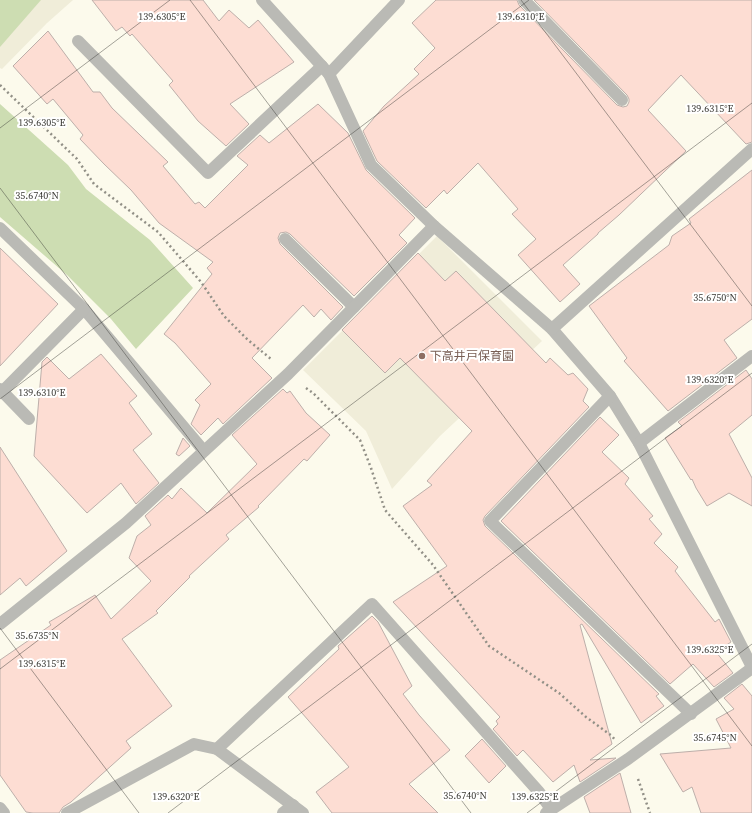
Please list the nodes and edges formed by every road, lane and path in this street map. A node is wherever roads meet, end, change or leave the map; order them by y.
1 (262, 0) edge
2 (400, 0) edge
3 (524, 0) edge
4 (78, 41) dead end
5 (325, 70) junction
6 (0, 86) edge
7 (622, 100) dead end
8 (752, 149) edge
9 (434, 226) junction
10 (0, 228) edge
11 (285, 239) dead end
12 (354, 307) junction
13 (84, 309) junction
14 (552, 329) junction
15 (752, 356) edge
16 (288, 374) junction
17 (1, 390) edge
18 (610, 396) junction
19 (29, 419) dead end
20 (639, 443) junction
21 (204, 451) junction
22 (0, 624) edge
23 (752, 668) edge
24 (691, 714) junction
25 (217, 749) junction
26 (628, 759) junction
27 (293, 805) junction
28 (0, 808) edge
29 (548, 811) edge
30 (4, 813) edge
31 (67, 813) edge
32 (283, 813) edge
33 (303, 813) edge
34 (650, 813) edge

1 - 5 street
2 - 5 street
3 - 7 street
4 - 5 street
5 - 9 street
6 - 16 path
8 - 14 street
9 - 12 street
9 - 14 street
10 - 13 street
11 - 12 street
12 - 16 street
13 - 17 street
13 - 21 street
14 - 18 street
15 - 20 street
16 - 21 street
16 - 26 path
17 - 19 street
18 - 20 street
18 - 24 street
20 - 23 street
21 - 22 street
23 - 24 street
24 - 26 street
25 - 27 street
25 - 29 street
25 - 31 street
26 - 29 street
26 - 34 path
27 - 32 street
27 - 33 street
28 - 30 street

